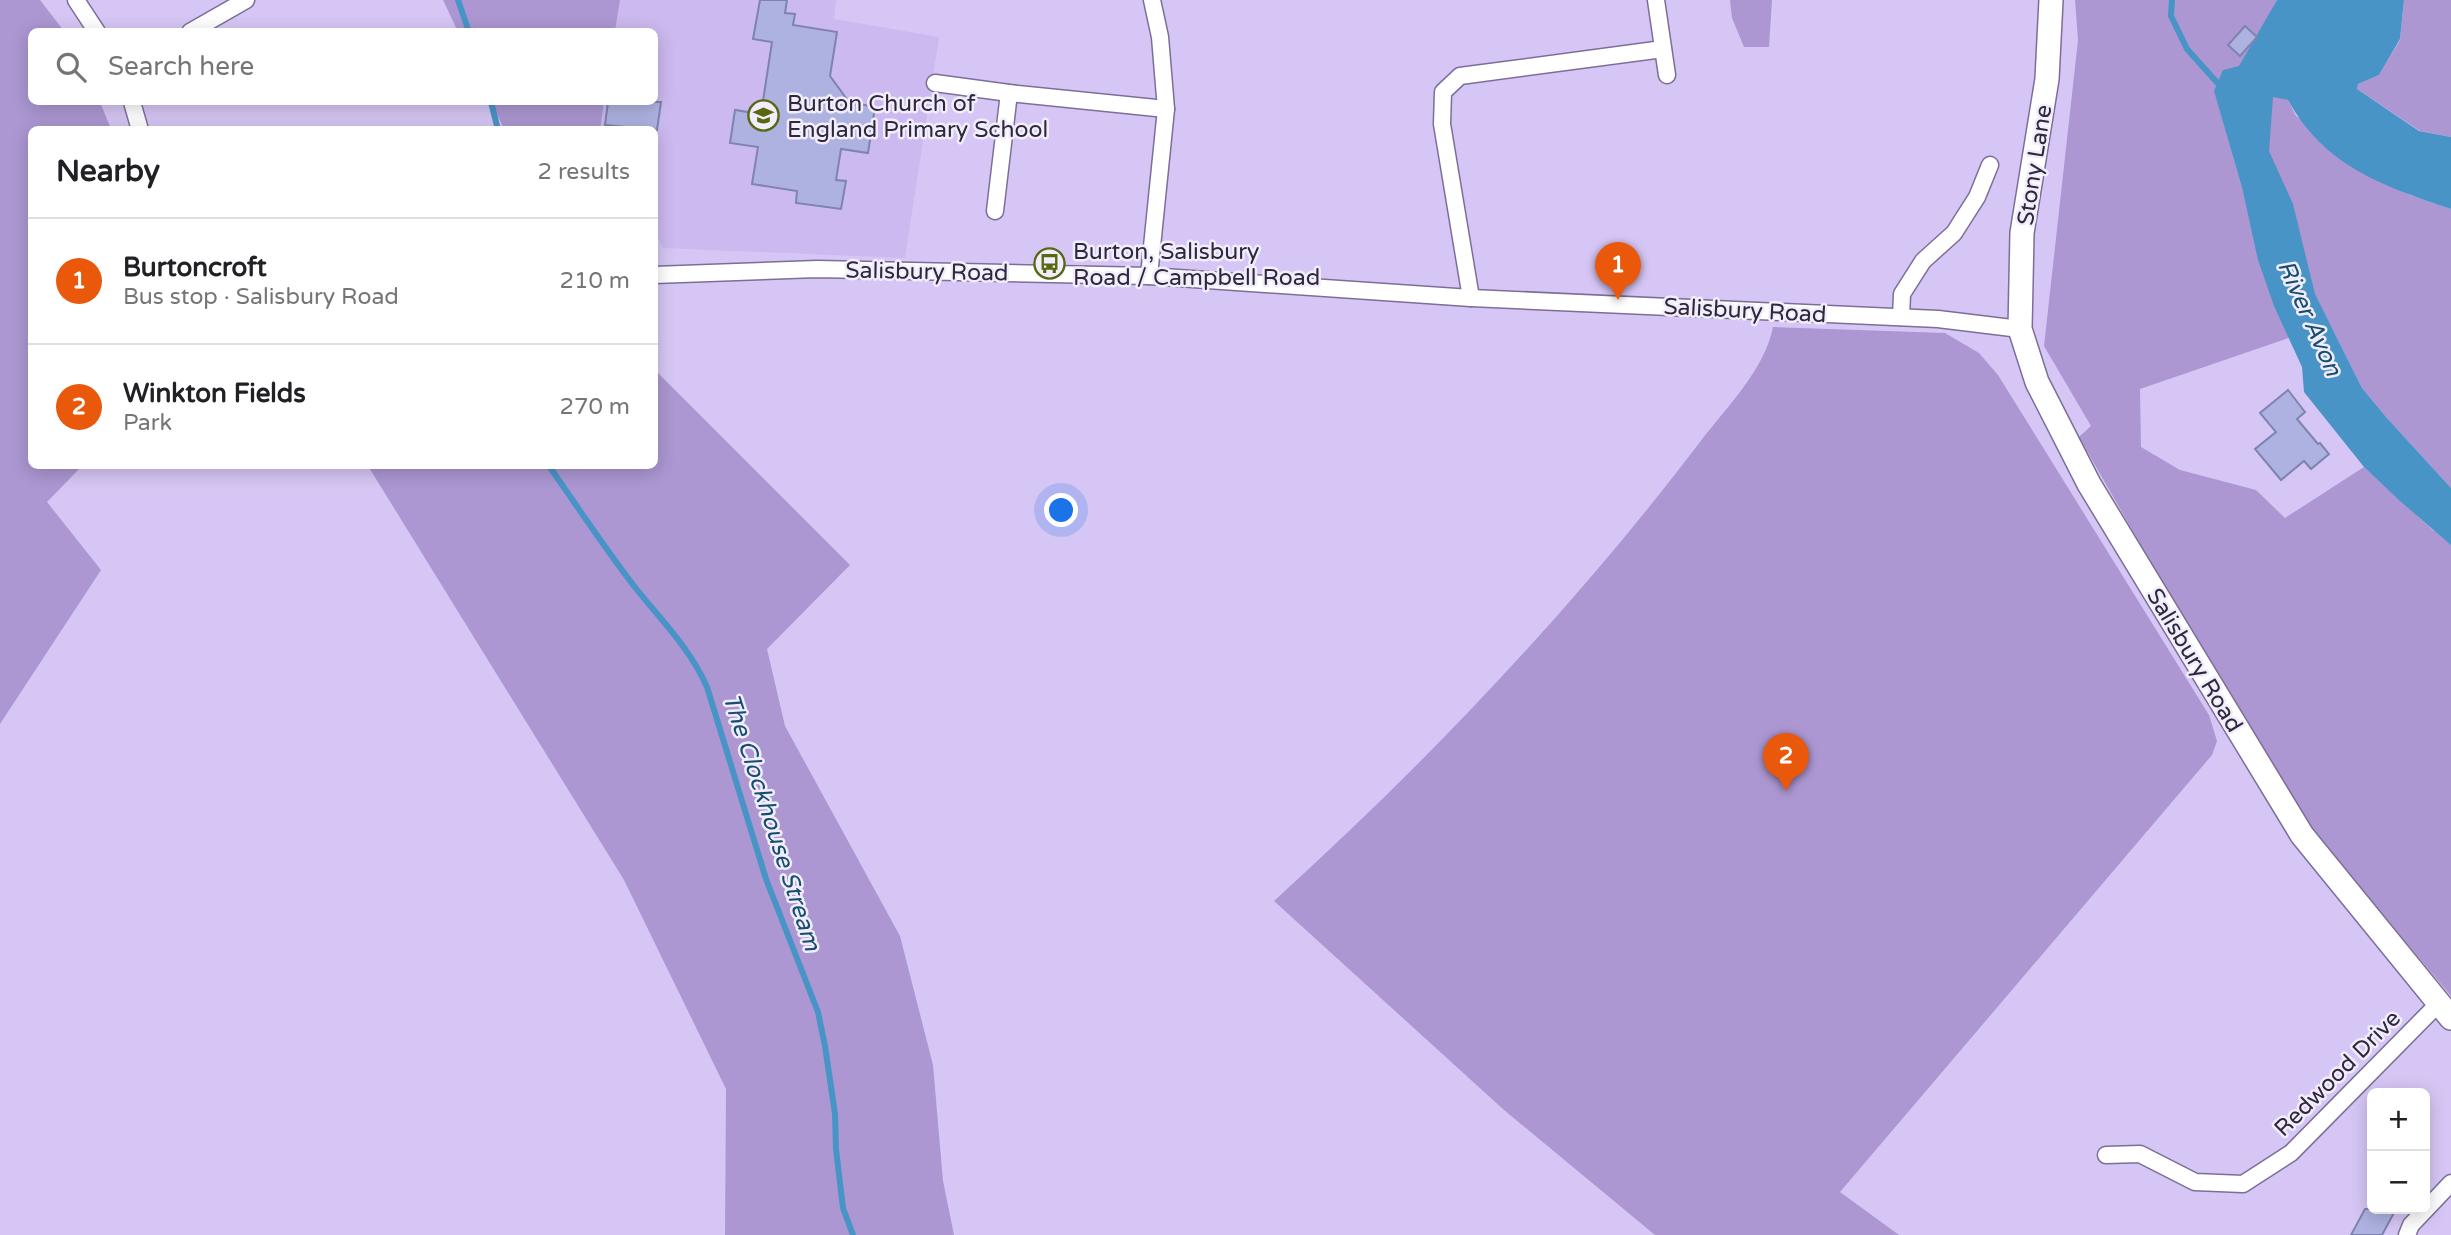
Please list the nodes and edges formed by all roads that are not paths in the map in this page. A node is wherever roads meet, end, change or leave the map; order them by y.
1 (76, 0) edge
2 (246, 0) edge
3 (1152, 0) edge
4 (1656, 0) edge
5 (2051, 0) edge
6 (94, 28) edge
7 (197, 28) edge
8 (1663, 50) junction
9 (1667, 75) dead end
10 (935, 83) dead end
11 (1009, 93) junction
12 (133, 105) edge
13 (1166, 109) junction
14 (140, 126) edge
15 (1990, 164) dead end
16 (995, 211) dead end
17 (658, 275) edge
18 (1149, 276) junction
19 (1471, 298) junction
20 (1901, 317) junction
21 (2020, 329) junction
22 (2445, 1010) edge
23 (2106, 1155) dead end
24 (2451, 1183) edge
25 (2407, 1235) edge

1 - 6 street
2 - 7 street
3 - 13 street
4 - 8 street
5 - 21 main road, Stony Lane
8 - 9 street
8 - 19 street
10 - 11 street
11 - 13 street
11 - 16 street
12 - 14 street
13 - 18 street
15 - 20 street
17 - 18 street, Salisbury Road
18 - 19 street, Salisbury Road
19 - 20 street, Salisbury Road
20 - 21 street, Salisbury Road
21 - 22 main road, Salisbury Road
22 - 23 street, Redwood Drive
24 - 25 street

